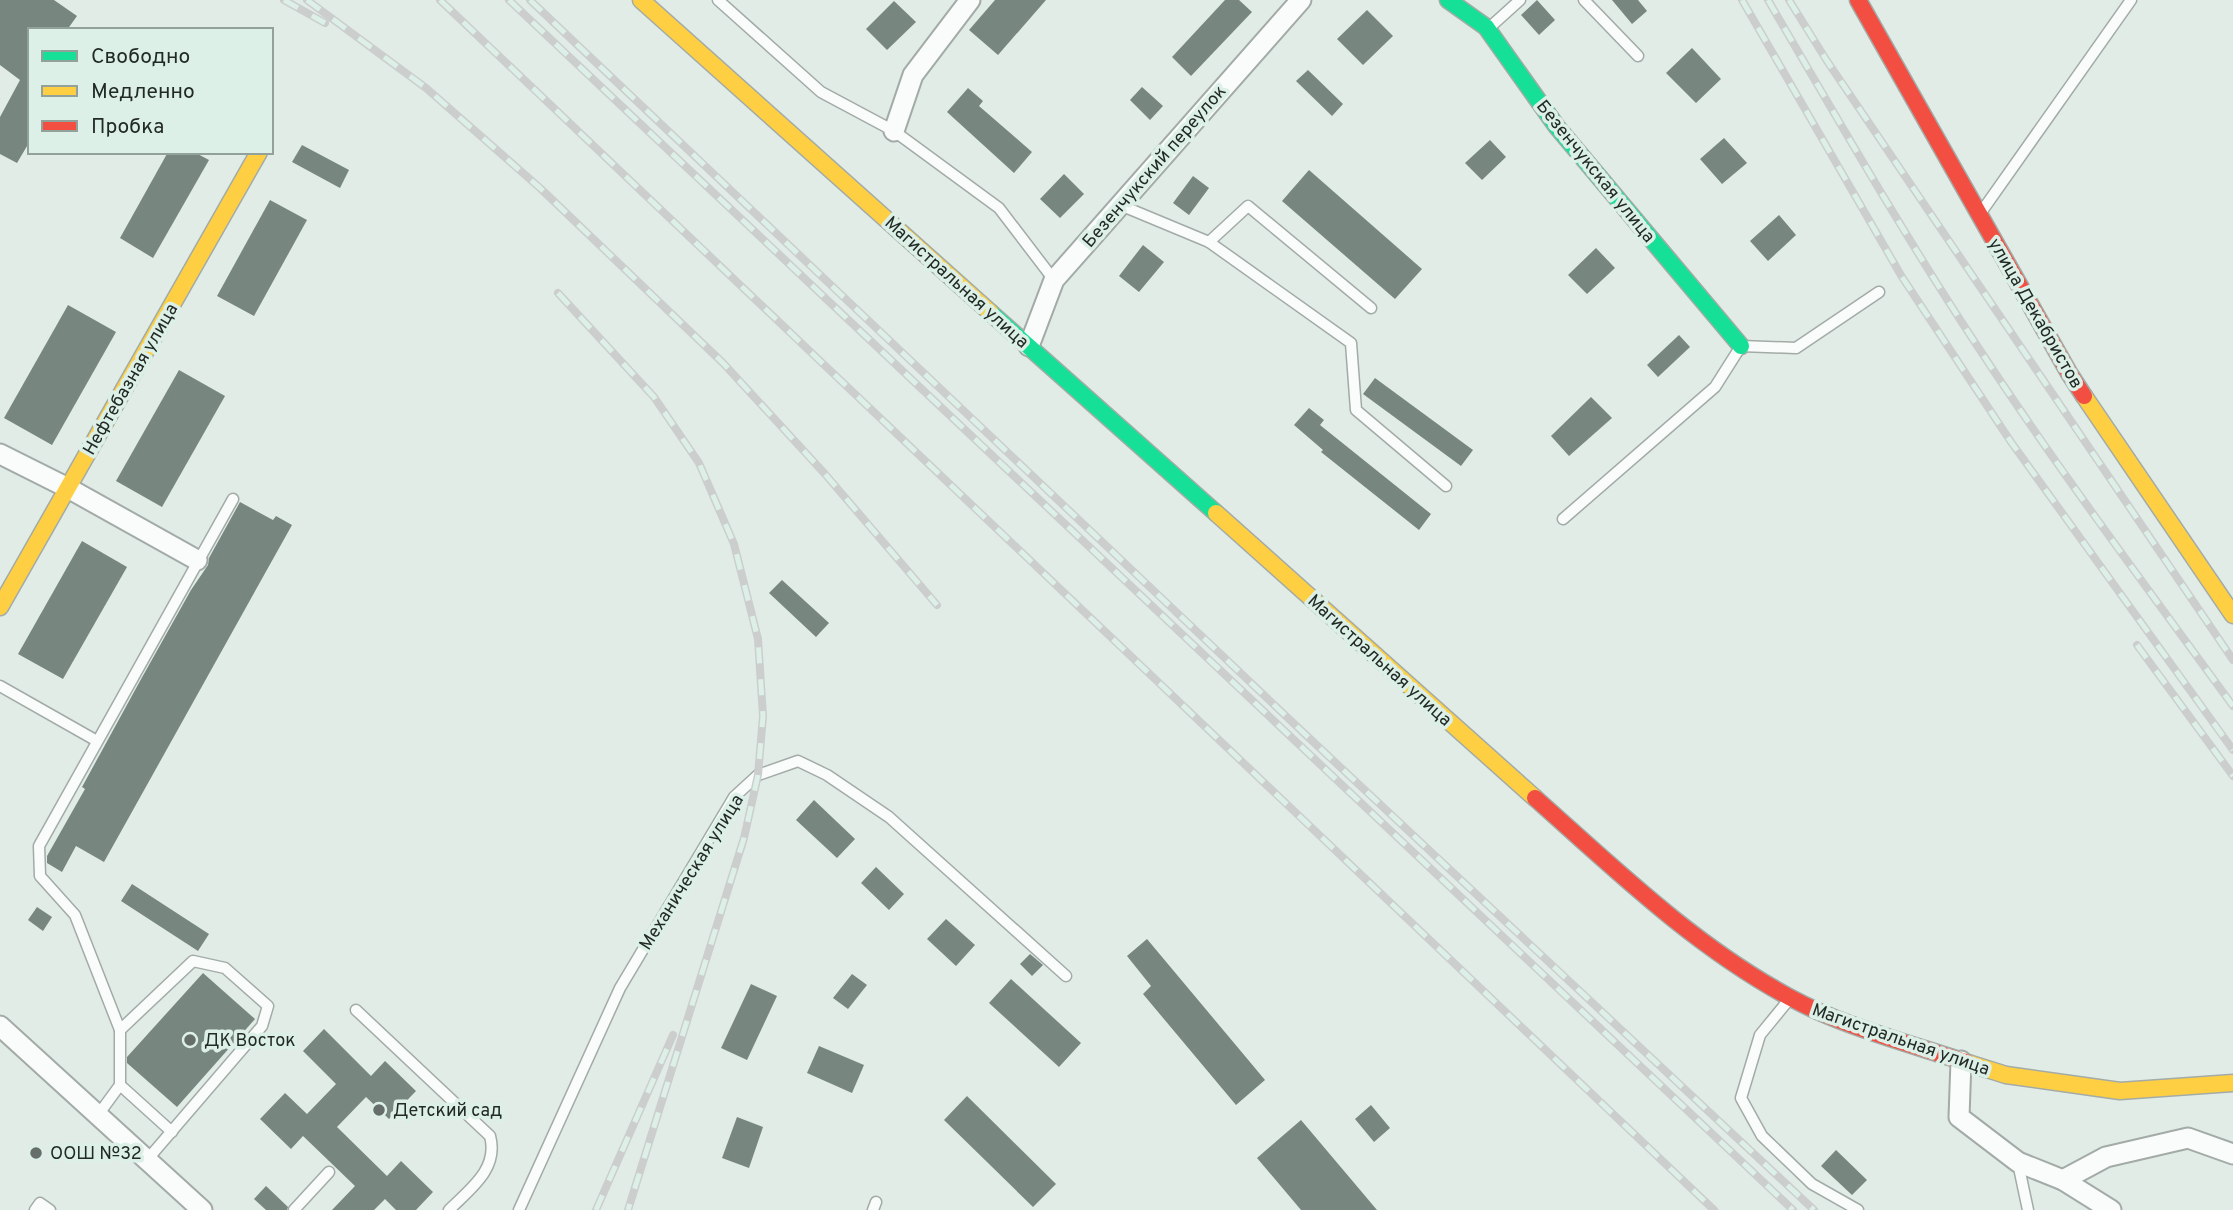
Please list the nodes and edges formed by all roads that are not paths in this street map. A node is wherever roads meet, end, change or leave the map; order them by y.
1 (640, 0) edge
2 (718, 0) edge
3 (970, 0) edge
4 (1301, 0) edge
5 (1448, 0) edge
6 (1520, 0) edge
7 (1584, 0) edge
8 (1858, 0) edge
9 (2131, 0) edge
10 (657, 6) edge
11 (1487, 30) junction
12 (1638, 55) dead end
13 (894, 131) junction
14 (258, 154) edge
15 (1120, 205) junction
16 (1979, 214) junction
17 (1209, 242) junction
18 (1054, 280) junction
19 (1879, 292) dead end
20 (1371, 308) dead end
21 (1029, 346) junction
22 (1741, 346) junction
23 (0, 454) edge
24 (1446, 486) dead end
25 (68, 488) junction
26 (233, 499) dead end
27 (1563, 519) dead end
28 (197, 560) junction
29 (0, 607) edge
30 (2233, 615) edge
31 (0, 686) edge
32 (97, 741) junction
33 (1066, 976) dead end
34 (1790, 998) junction
35 (356, 1010) dead end
36 (0, 1026) edge
37 (120, 1030) junction
38 (1961, 1061) junction
39 (2233, 1083) edge
40 (120, 1085) junction
41 (98, 1115) junction
42 (172, 1132) junction
43 (2233, 1154) edge
44 (148, 1160) junction
45 (2018, 1163) junction
46 (329, 1172) dead end
47 (2063, 1180) junction
48 (35, 1210) edge
49 (50, 1210) edge
50 (202, 1210) edge
51 (294, 1210) edge
52 (449, 1210) edge
53 (519, 1210) edge
54 (1858, 1210) edge
55 (2028, 1210) edge
56 (2111, 1210) edge

1 - 10 main road, Магистральная улица
2 - 13 lane
3 - 13 street
4 - 15 street, Безенчукский переулок
5 - 11 main road, Безенчукская улица
6 - 11 lane
7 - 12 lane
8 - 16 main road, улица Декабристов
9 - 16 lane
10 - 21 main road, Магистральная улица
11 - 22 main road, Безенчукская улица
13 - 18 lane
14 - 25 main road, Нефтебазная улица
15 - 17 lane
15 - 18 street, Безенчукский переулок
16 - 30 main road, улица Декабристов
17 - 20 lane
17 - 24 lane
18 - 21 street, Безенчукский переулок
19 - 22 lane
21 - 34 main road, Магистральная улица
22 - 27 lane
23 - 25 street
25 - 28 street
25 - 29 main road, Нефтебазная улица
26 - 28 lane
28 - 32 lane
31 - 32 lane
32 - 37 lane
33 - 53 lane, Механическая улица
34 - 38 main road, Магистральная улица
34 - 54 lane
35 - 52 lane
36 - 41 street
37 - 40 lane
37 - 42 lane
38 - 39 main road, Магистральная улица
38 - 45 street
40 - 41 lane
40 - 42 lane
41 - 44 street
42 - 44 lane
43 - 47 street
44 - 50 street
45 - 47 street
45 - 55 lane
46 - 51 lane
47 - 56 street
48 - 49 lane

